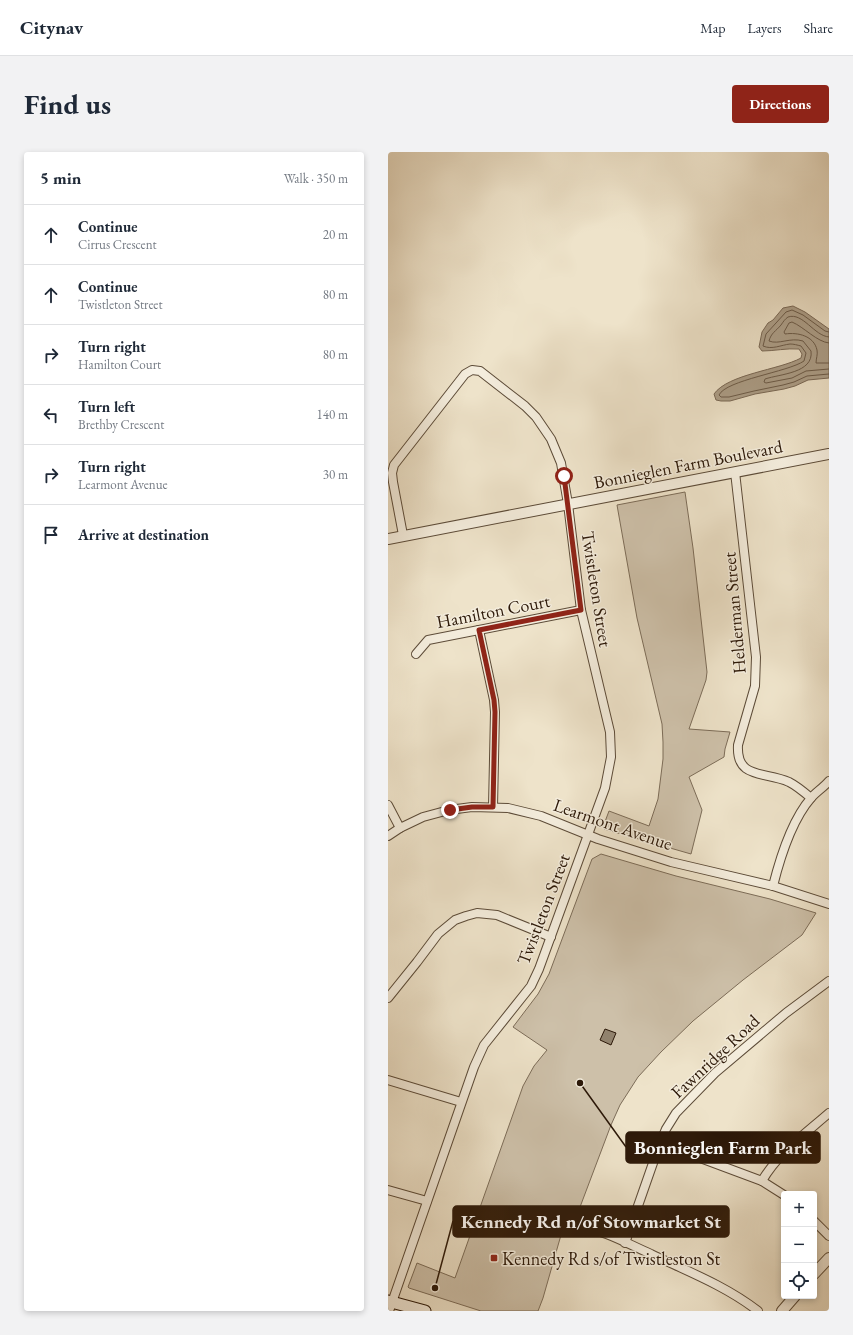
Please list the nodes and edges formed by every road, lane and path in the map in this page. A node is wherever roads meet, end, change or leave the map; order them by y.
1 (829, 454) edge
2 (735, 472) junction
3 (568, 504) junction
4 (403, 535) junction
5 (388, 539) edge
6 (581, 610) junction
7 (479, 630) junction
8 (416, 654) dead end
9 (829, 781) edge
10 (811, 798) junction
11 (388, 805) edge
12 (493, 807) junction
13 (400, 828) junction
14 (388, 836) edge
15 (588, 836) junction
16 (773, 886) junction
17 (829, 904) edge
18 (551, 937) junction
19 (829, 981) edge
20 (388, 998) edge
21 (388, 1080) edge
22 (461, 1102) junction
23 (829, 1113) edge
24 (660, 1143) junction
25 (762, 1181) junction
26 (388, 1190) edge
27 (781, 1193) edge
28 (426, 1201) junction
29 (817, 1224) edge
30 (580, 1227) dead end
31 (829, 1236) edge
32 (625, 1242) junction
33 (829, 1258) edge
34 (817, 1271) edge
35 (792, 1299) edge
36 (390, 1304) edge
37 (425, 1311) edge
38 (758, 1311) edge
39 (782, 1311) edge

1 - 2 street, Bonnieglen Farm Boulevard
2 - 3 street, Bonnieglen Farm Boulevard
2 - 10 street, Helderman Street
3 - 4 street, Bonnieglen Farm Boulevard
3 - 4 street, Twistleton Street
3 - 6 street, Twistleton Street
4 - 5 street, Bonnieglen Farm Boulevard
6 - 7 street, Hamilton Court
6 - 15 street, Twistleton Street
7 - 8 street, Hamilton Court
7 - 12 street
9 - 10 street
10 - 16 street
11 - 13 street
12 - 13 street, Learmont Avenue
12 - 15 street, Learmont Avenue
13 - 14 street, Learmont Avenue
15 - 16 street, Learmont Avenue
15 - 18 street, Twistleton Street
16 - 17 street, Learmont Avenue
18 - 20 street
18 - 22 street, Twistleton Street
19 - 24 street, Fawnridge Road
21 - 22 street
22 - 28 street, Twistleton Street
23 - 25 street
24 - 25 street
24 - 32 street, Fawnridge Road
25 - 27 street
26 - 28 street
28 - 36 street, Twistleton Street
29 - 31 street
30 - 32 street
32 - 38 street
33 - 34 street
35 - 39 street
36 - 37 main road

